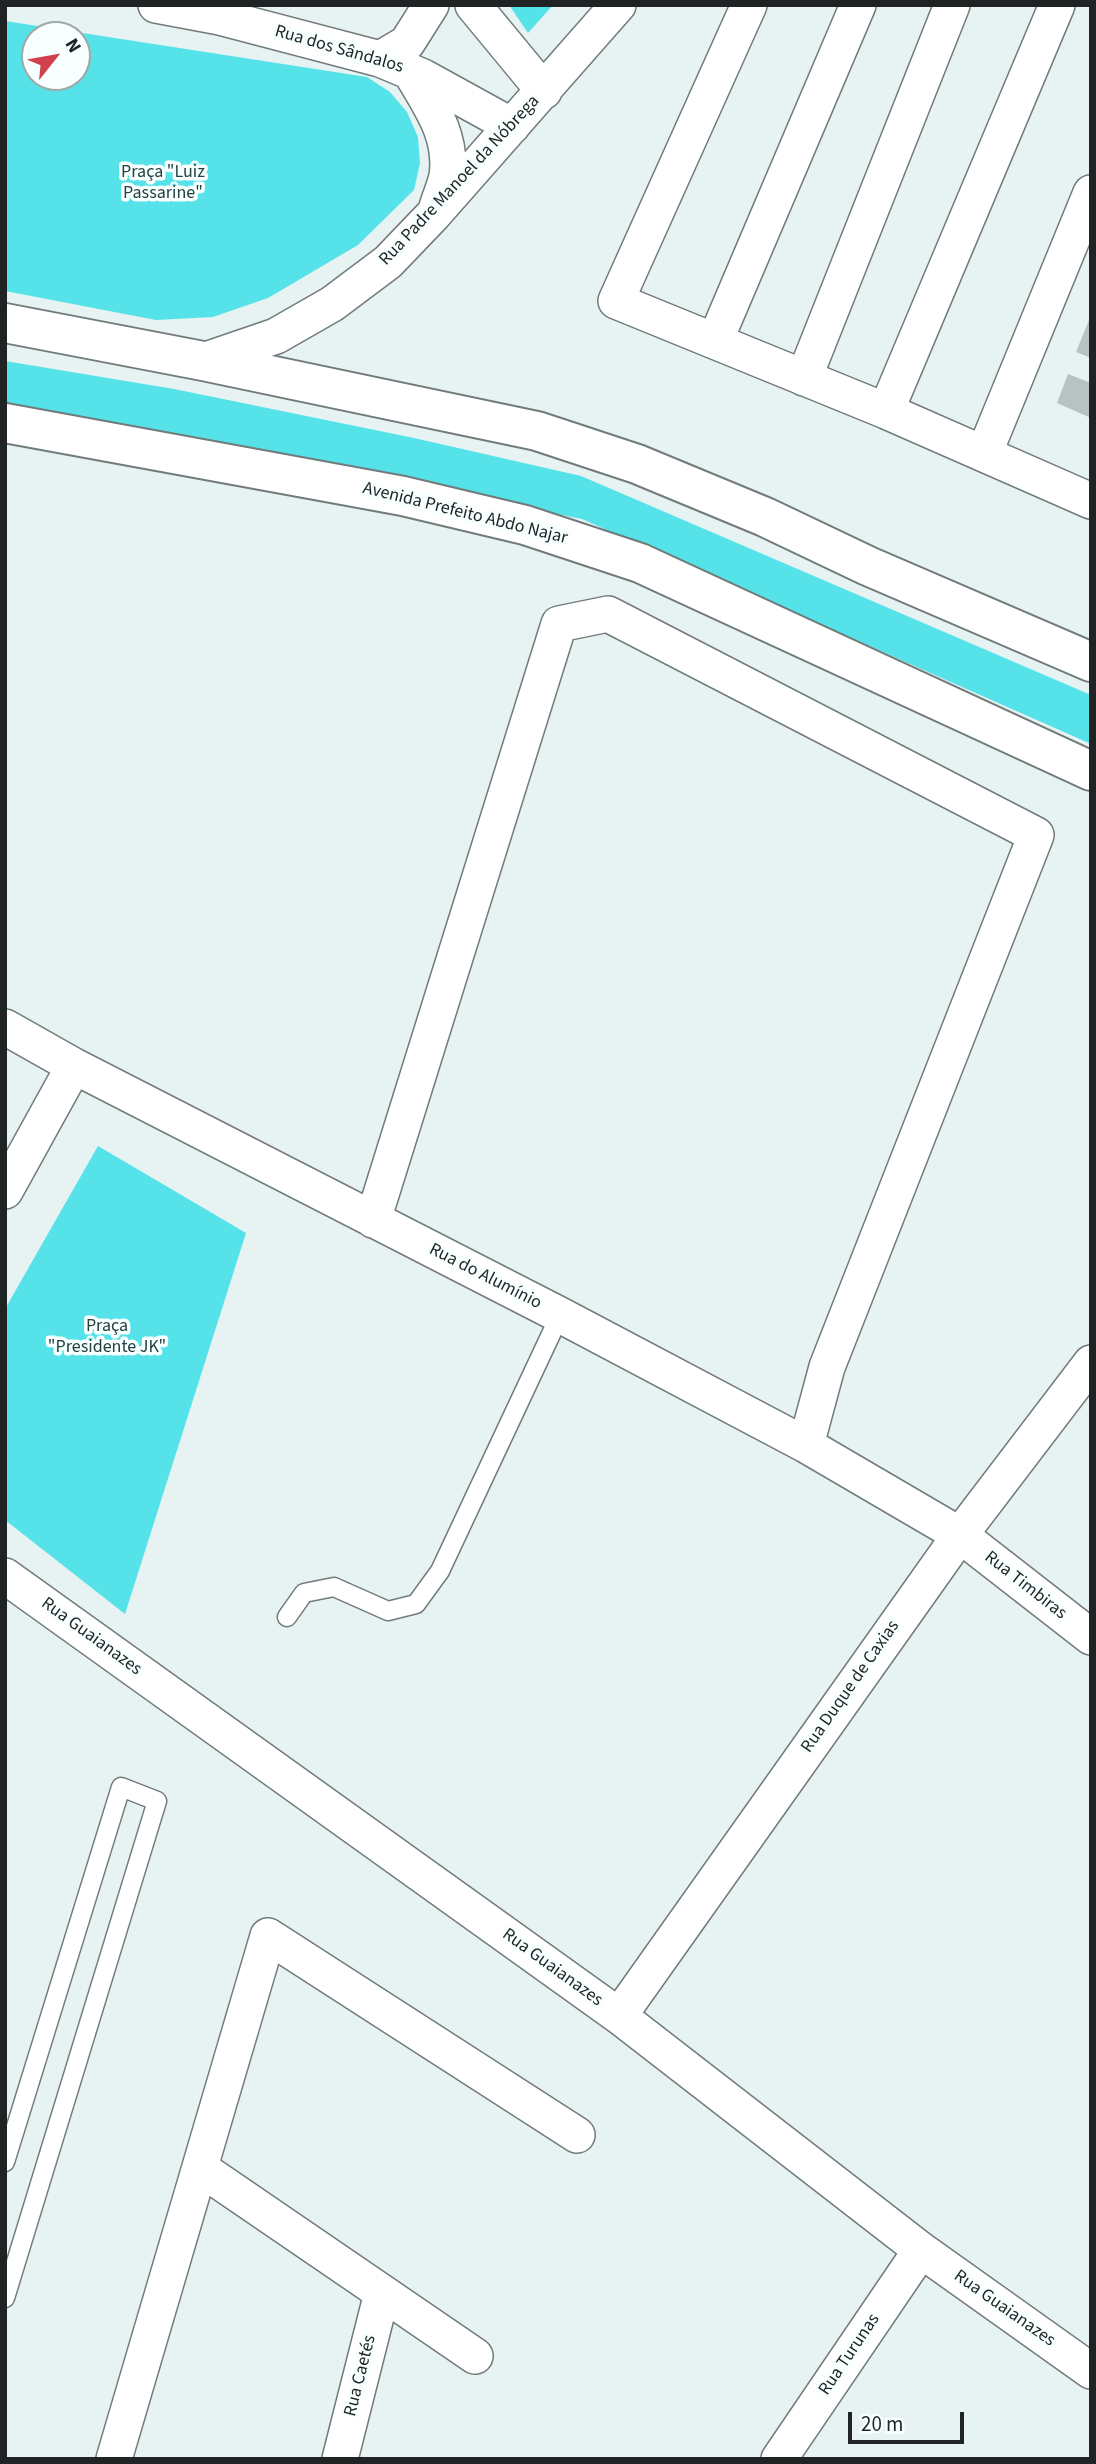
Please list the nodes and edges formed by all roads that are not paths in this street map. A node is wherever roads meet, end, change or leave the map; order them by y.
1 (156, 5) edge
2 (430, 5) edge
3 (473, 5) edge
4 (618, 5) edge
5 (749, 5) edge
6 (858, 5) edge
7 (952, 5) edge
8 (1057, 5) edge
9 (395, 65) junction
10 (544, 91) junction
11 (512, 126) junction
12 (1091, 193) edge
13 (434, 214) junction
14 (5, 323) edge
15 (715, 341) junction
16 (203, 361) junction
17 (804, 378) junction
18 (886, 411) junction
19 (5, 423) edge
20 (984, 454) junction
21 (1091, 501) edge
22 (1091, 662) edge
23 (1091, 772) edge
24 (5, 1027) edge
25 (75, 1066) junction
26 (5, 1191) edge
27 (373, 1220) junction
28 (560, 1315) junction
29 (1091, 1363) edge
30 (806, 1445) junction
31 (960, 1535) junction
32 (5, 1576) edge
33 (286, 1617) dead end
34 (1091, 1637) edge
35 (619, 2016) junction
36 (577, 2134) dead end
37 (5, 2162) edge
38 (200, 2168) junction
39 (921, 2250) junction
40 (382, 2293) junction
41 (5, 2298) edge
42 (475, 2356) dead end
43 (1091, 2371) edge
44 (114, 2459) edge
45 (340, 2459) edge
46 (779, 2459) edge

1 - 9 street, Rua dos Sândalos
2 - 9 street
3 - 10 street
4 - 10 street, Rua Padre Manoel da Nóbrega
5 - 15 street
6 - 15 street
7 - 17 street
8 - 18 street
9 - 11 street, Rua dos Sândalos
9 - 13 street
10 - 11 street, Rua Padre Manoel da Nóbrega
11 - 13 street, Rua Padre Manoel da Nóbrega
12 - 20 street
13 - 16 street, Rua Padre Manoel da Nóbrega
14 - 16 main road
15 - 17 street
16 - 22 main road
17 - 18 street
18 - 20 street
19 - 23 main road, Avenida Prefeito Abdo Najar
20 - 21 street
24 - 25 street, Rua do Alumínio
25 - 26 street
25 - 27 street, Rua do Alumínio
27 - 28 street, Rua do Alumínio
27 - 30 street
28 - 30 street, Rua do Alumínio
28 - 33 lane
29 - 31 street, Rua Duque de Caxias
30 - 31 street, Rua do Alumínio
31 - 34 street, Rua Timbiras
31 - 35 street, Rua Duque de Caxias
32 - 35 street, Rua Guaianazes
35 - 39 street, Rua Guaianazes
36 - 38 street
37 - 41 lane
38 - 40 street
38 - 44 street
39 - 43 street, Rua Guaianazes
39 - 46 street, Rua Turunas
40 - 42 street
40 - 45 street, Rua Caetés

